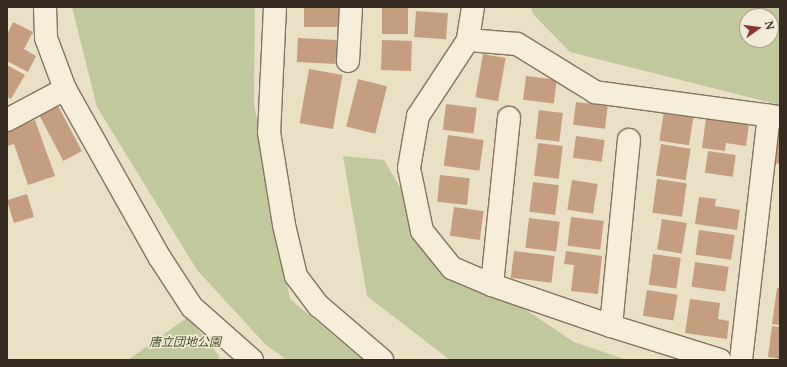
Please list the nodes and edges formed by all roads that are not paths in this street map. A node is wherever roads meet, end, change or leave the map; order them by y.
1 (45, 7) edge
2 (275, 7) edge
3 (351, 7) edge
4 (473, 7) edge
5 (468, 40) junction
6 (348, 62) dead end
7 (65, 89) junction
8 (774, 116) edge
9 (509, 118) dead end
10 (7, 120) edge
11 (629, 140) dead end
12 (492, 285) junction
13 (611, 326) junction
14 (244, 358) edge
15 (382, 360) edge
16 (720, 360) edge
17 (741, 360) edge

1 - 7 street
2 - 15 street
3 - 6 street
4 - 5 street
5 - 8 street
5 - 12 street
7 - 10 street
7 - 14 street
8 - 17 street
9 - 12 street
11 - 13 street
12 - 13 street
13 - 16 street

